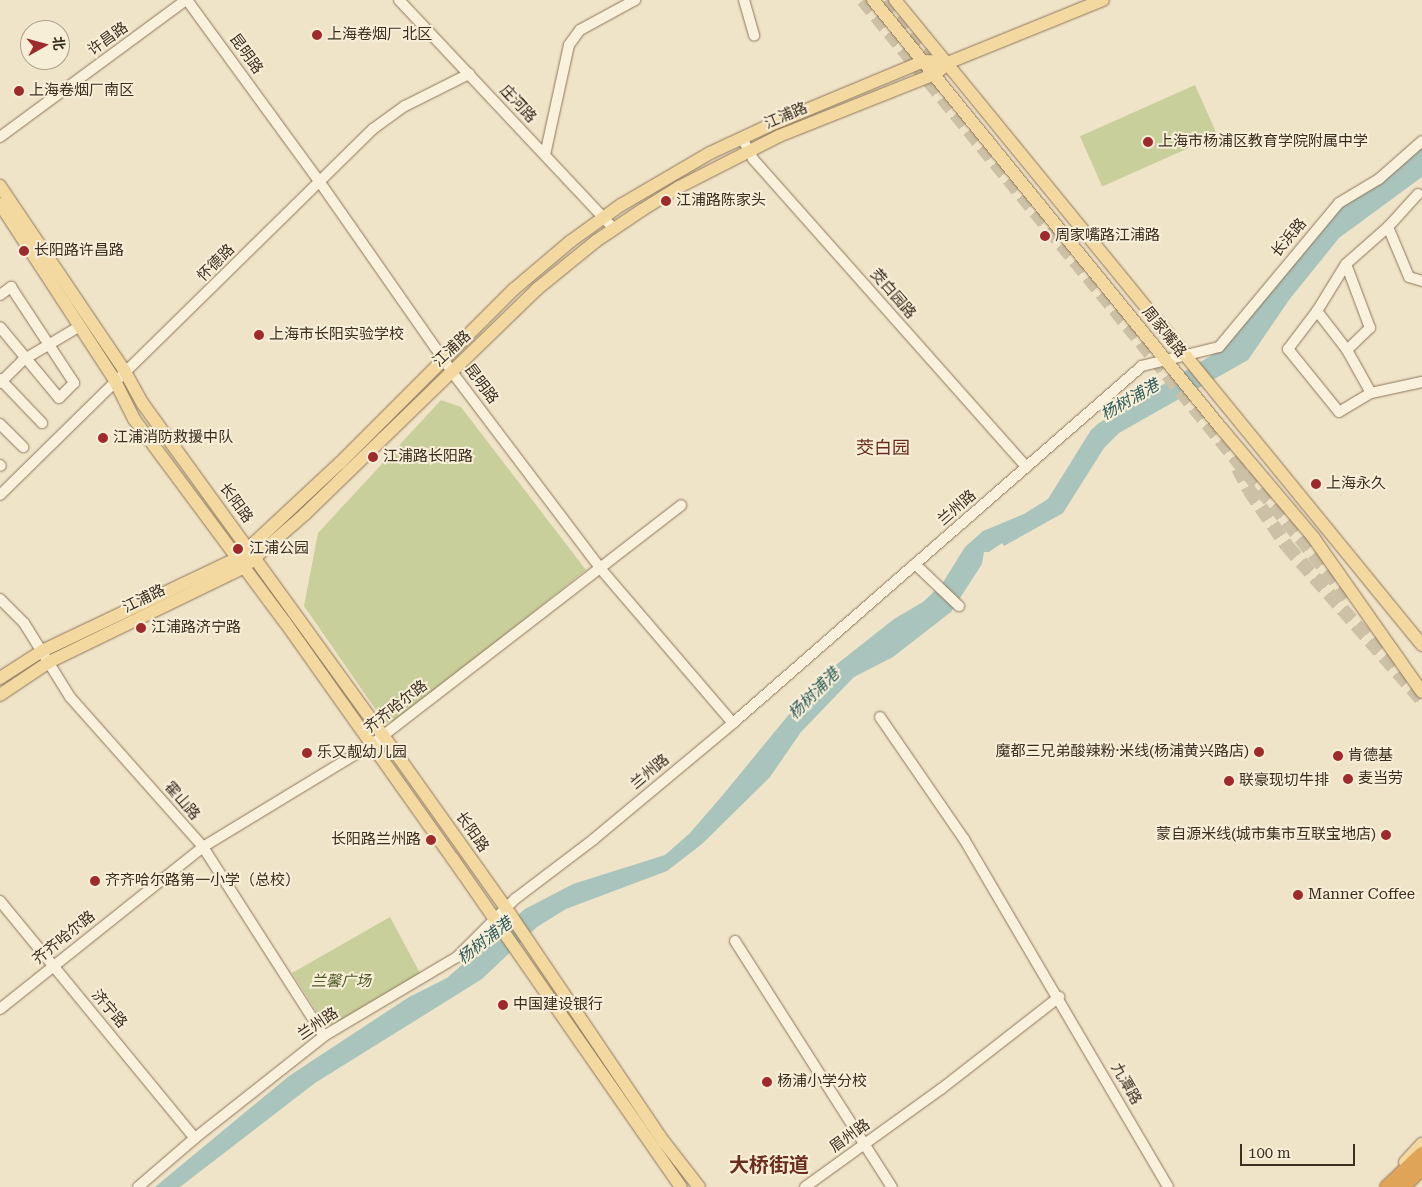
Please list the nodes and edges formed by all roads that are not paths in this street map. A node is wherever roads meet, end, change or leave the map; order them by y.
1 (187, 0) edge
2 (399, 0) edge
3 (635, 0) edge
4 (744, 0) edge
5 (873, 0) edge
6 (896, 0) edge
7 (1103, 0) edge
8 (754, 36) dead end
9 (924, 61) junction
10 (950, 62) junction
11 (469, 74) junction
12 (935, 74) junction
13 (0, 137) edge
14 (742, 138) junction
15 (1422, 141) edge
16 (748, 150) junction
17 (545, 155) junction
18 (319, 180) junction
19 (0, 186) edge
20 (1421, 196) edge
21 (0, 204) edge
22 (603, 217) junction
23 (1388, 227) junction
24 (614, 229) junction
25 (1346, 264) junction
26 (1422, 281) edge
27 (0, 295) edge
28 (1317, 311) junction
29 (80, 326) junction
30 (0, 327) edge
31 (49, 344) junction
32 (1347, 350) junction
33 (24, 359) junction
34 (444, 359) junction
35 (1165, 359) junction
36 (1191, 361) junction
37 (124, 370) junction
38 (452, 372) junction
39 (114, 379) junction
40 (0, 381) edge
41 (1422, 382) edge
42 (1371, 393) junction
43 (42, 423) dead end
44 (0, 424) edge
45 (23, 447) dead end
46 (1026, 467) junction
47 (0, 495) edge
48 (681, 505) dead end
49 (253, 553) junction
50 (240, 563) junction
51 (915, 564) junction
52 (600, 568) junction
53 (0, 599) edge
54 (959, 606) dead end
55 (1422, 645) edge
56 (42, 651) junction
57 (49, 662) junction
58 (0, 678) edge
59 (1422, 692) edge
60 (0, 695) edge
61 (880, 717) dead end
62 (733, 724) junction
63 (384, 735) junction
64 (371, 745) junction
65 (203, 847) junction
66 (0, 901) edge
67 (506, 908) junction
68 (494, 918) junction
69 (735, 941) dead end
70 (52, 966) junction
71 (1059, 996) junction
72 (0, 1009) edge
73 (324, 1036) junction
74 (195, 1138) junction
75 (864, 1144) junction
76 (1422, 1144) edge
77 (1422, 1154) edge
78 (1422, 1163) edge
79 (1422, 1168) edge
80 (1422, 1181) edge
81 (138, 1187) edge
82 (681, 1187) edge
83 (699, 1187) edge
84 (805, 1187) edge
85 (892, 1187) edge
86 (1168, 1187) edge
87 (1381, 1187) edge
88 (1388, 1187) edge
89 (1398, 1187) edge
90 (1403, 1187) edge
91 (1416, 1187) edge

1 - 13 street, 许昌路
1 - 18 street, 昆明路
2 - 11 street, 庄河路
3 - 17 street
4 - 8 street
5 - 9 main road, 周家嘴路
6 - 10 main road, 周家嘴路
7 - 10 main road, 江浦路
9 - 10 main road, 江浦路
9 - 12 main road, 周家嘴路
9 - 14 main road, 江浦路
10 - 12 main road, 江浦路
10 - 36 main road, 周家嘴路
11 - 17 street, 庄河路
11 - 18 street, 怀德路
12 - 16 main road, 江浦路
12 - 35 main road, 周家嘴路
14 - 16 street, 茭白园路
14 - 22 main road, 江浦路
15 - 36 street, 长浜路
16 - 24 main road, 江浦路
16 - 46 street, 茭白园路
17 - 22 street, 庄河路
18 - 34 street, 昆明路
18 - 37 street, 怀德路
19 - 37 main road, 长阳路
20 - 23 street
21 - 29 main road, 长阳路
22 - 24 street, 庄河路
22 - 34 main road, 江浦路
23 - 25 street
23 - 26 street
24 - 38 main road, 江浦路
25 - 28 street
25 - 32 street
27 - 31 street
28 - 32 street
28 - 42 street
29 - 31 street
29 - 39 main road, 长阳路
30 - 33 street
31 - 33 street
31 - 33 street
32 - 42 street
33 - 40 street
34 - 38 street, 昆明路
34 - 49 main road, 江浦路
35 - 36 street, 长浜路
35 - 46 street, 兰州路
35 - 59 main road, 周家嘴路
36 - 55 main road, 周家嘴路
37 - 39 street, 怀德路
37 - 49 main road, 长阳路
38 - 49 main road, 江浦路
38 - 52 street, 昆明路
39 - 47 street, 怀德路
39 - 50 main road, 长阳路
40 - 43 street
41 - 42 street
44 - 45 street
46 - 51 street, 兰州路
48 - 52 street, 齐齐哈尔路
49 - 50 main road, 江浦路
49 - 63 main road, 长阳路
50 - 56 main road, 江浦路
50 - 57 main road, 江浦路
50 - 64 main road, 长阳路
51 - 54 street
51 - 62 street, 兰州路
52 - 62 street, 昆明路
52 - 63 street, 齐齐哈尔路
53 - 56 street, 霍山路
56 - 57 street, 霍山路
56 - 58 main road, 江浦路
57 - 60 main road, 江浦路
57 - 65 street, 霍山路
61 - 71 street, 九潭路
62 - 67 street, 兰州路
63 - 64 street, 齐齐哈尔路
63 - 67 main road, 长阳路
64 - 65 street, 齐齐哈尔路
64 - 68 main road, 长阳路
65 - 70 street, 齐齐哈尔路
65 - 73 street, 霍山路
66 - 70 street, 济宁路
67 - 68 street, 兰州路
67 - 83 main road, 长阳路
68 - 73 street, 兰州路
68 - 82 main road, 长阳路
69 - 75 street
70 - 72 street, 齐齐哈尔路
70 - 74 street, 济宁路
71 - 75 street, 眉州路
71 - 86 street, 九潭路
73 - 74 street, 兰州路
74 - 81 street, 兰州路
75 - 84 street, 眉州路
75 - 85 street
76 - 87 main road
77 - 88 highway
78 - 89 main road
79 - 90 highway
80 - 91 highway

